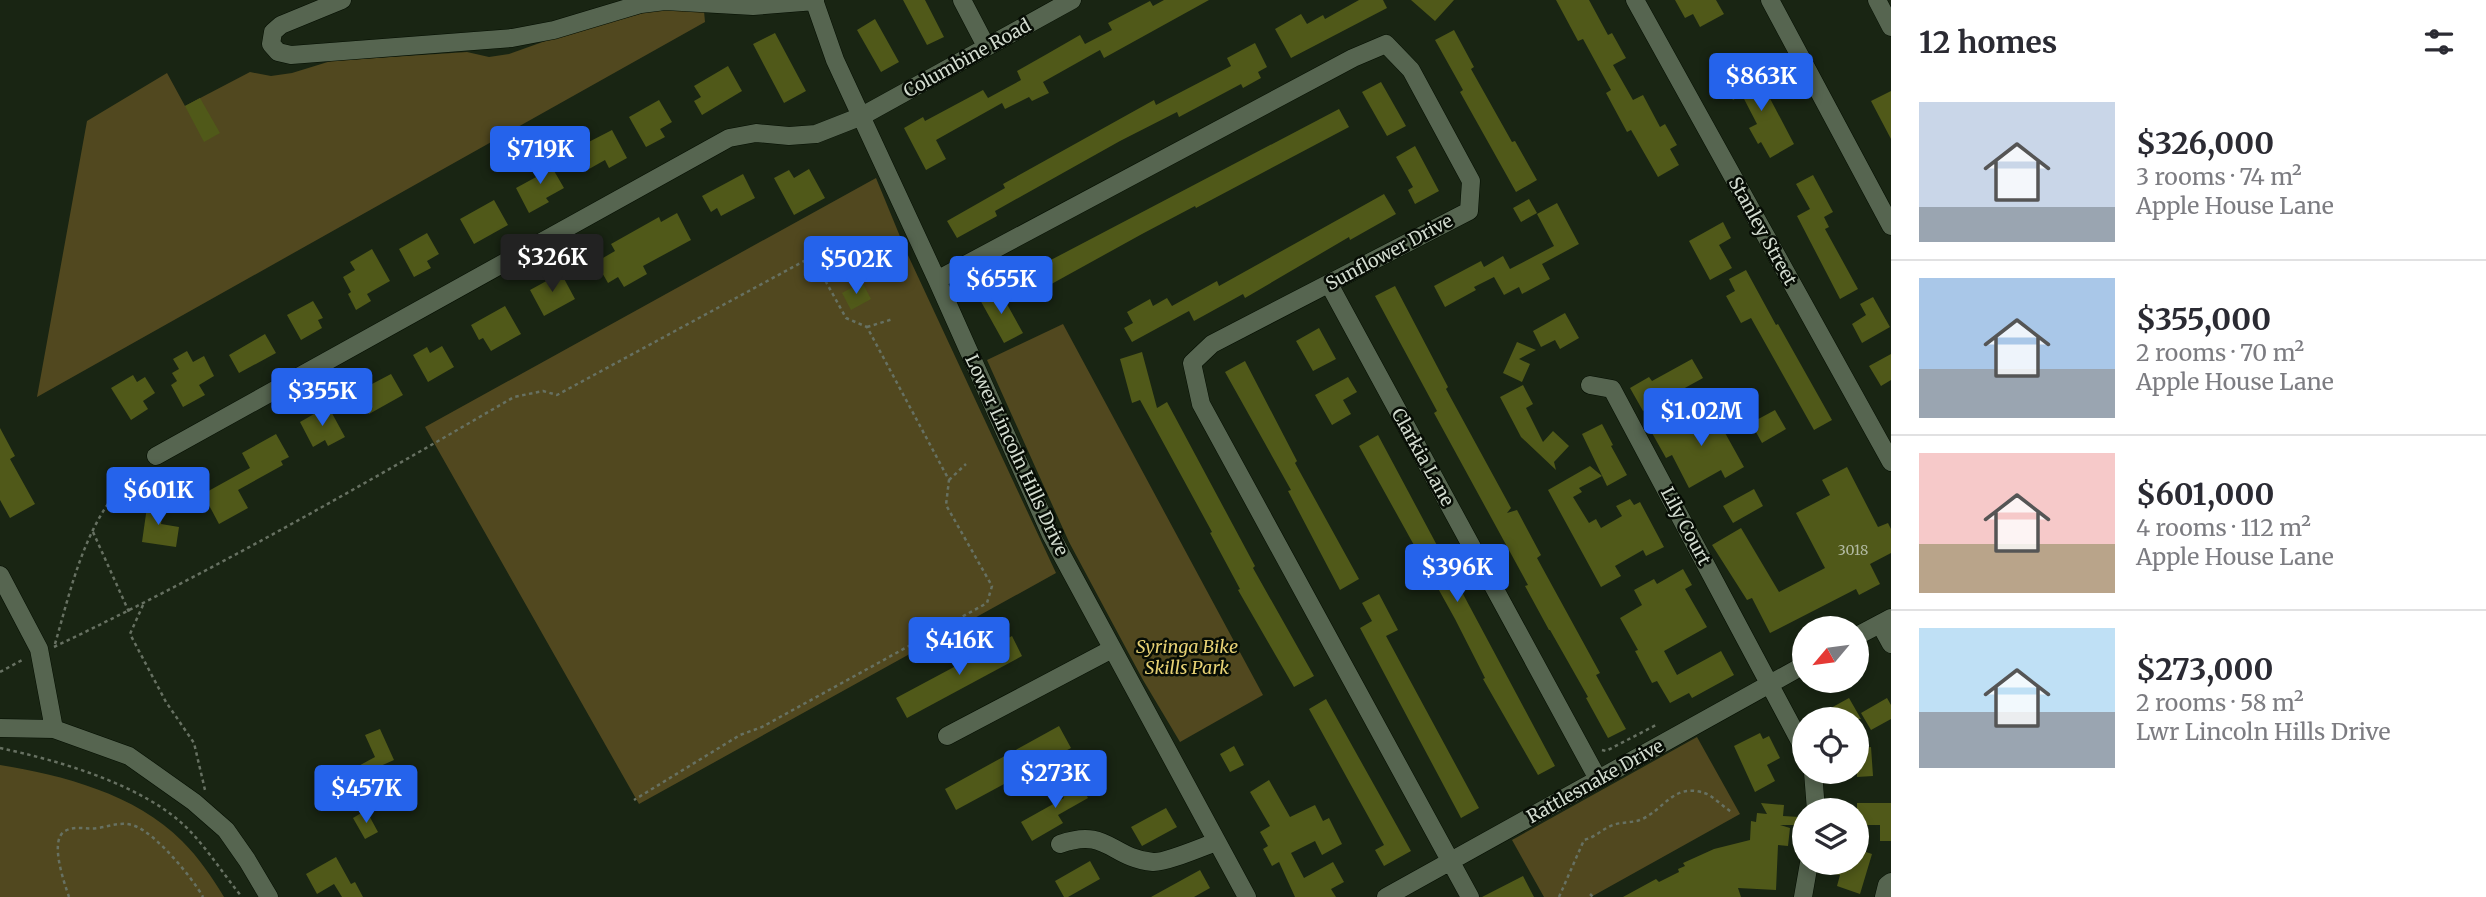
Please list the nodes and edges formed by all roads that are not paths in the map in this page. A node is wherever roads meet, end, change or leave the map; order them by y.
1 (342, 0) edge
2 (962, 0) edge
3 (1072, 0) edge
4 (1636, 0) edge
5 (1770, 0) edge
6 (1877, 0) edge
7 (815, 1) edge
8 (1891, 27) edge
9 (986, 46) junction
10 (862, 116) junction
11 (1891, 226) edge
12 (937, 280) junction
13 (1329, 284) junction
14 (1590, 385) dead end
15 (156, 456) road end
16 (1891, 462) edge
17 (0, 575) edge
18 (1885, 621) edge
19 (1869, 630) edge
20 (1891, 643) edge
21 (1112, 649) junction
22 (1792, 671) edge
23 (1770, 683) junction
24 (1792, 726) edge
25 (0, 728) edge
26 (54, 729) junction
27 (947, 736) dead end
28 (1598, 779) junction
29 (1216, 842) junction
30 (1060, 844) dead end
31 (1450, 861) junction
32 (1807, 875) edge
33 (1891, 882) edge
34 (269, 897) edge
35 (1247, 897) edge
36 (1385, 897) edge
37 (1470, 897) edge
38 (1803, 897) edge
39 (1884, 897) edge

1 - 7 street
2 - 9 street
3 - 9 street, Columbine Road
4 - 16 street, Stanley Street
5 - 11 street
6 - 8 street
7 - 10 street, Lower Lincoln Hills Drive
9 - 10 street, Columbine Road
10 - 12 street, Lower Lincoln Hills Drive
10 - 15 street, Columbine Road
12 - 13 street, Sunflower Drive
12 - 21 street, Lower Lincoln Hills Drive
13 - 28 street, Clarkia Lane
13 - 31 street, Sunflower Drive
14 - 23 street, Lily Court
17 - 26 street
18 - 19 street
18 - 20 street
21 - 27 street
21 - 29 street, Lower Lincoln Hills Drive
22 - 23 street, Rattlesnake Drive
23 - 24 street
23 - 28 street, Rattlesnake Drive
25 - 26 street
26 - 34 street
28 - 31 street, Rattlesnake Drive
29 - 30 street
29 - 35 street, Lower Lincoln Hills Drive
31 - 36 street, Rattlesnake Drive
31 - 37 street
32 - 38 street
33 - 39 street

